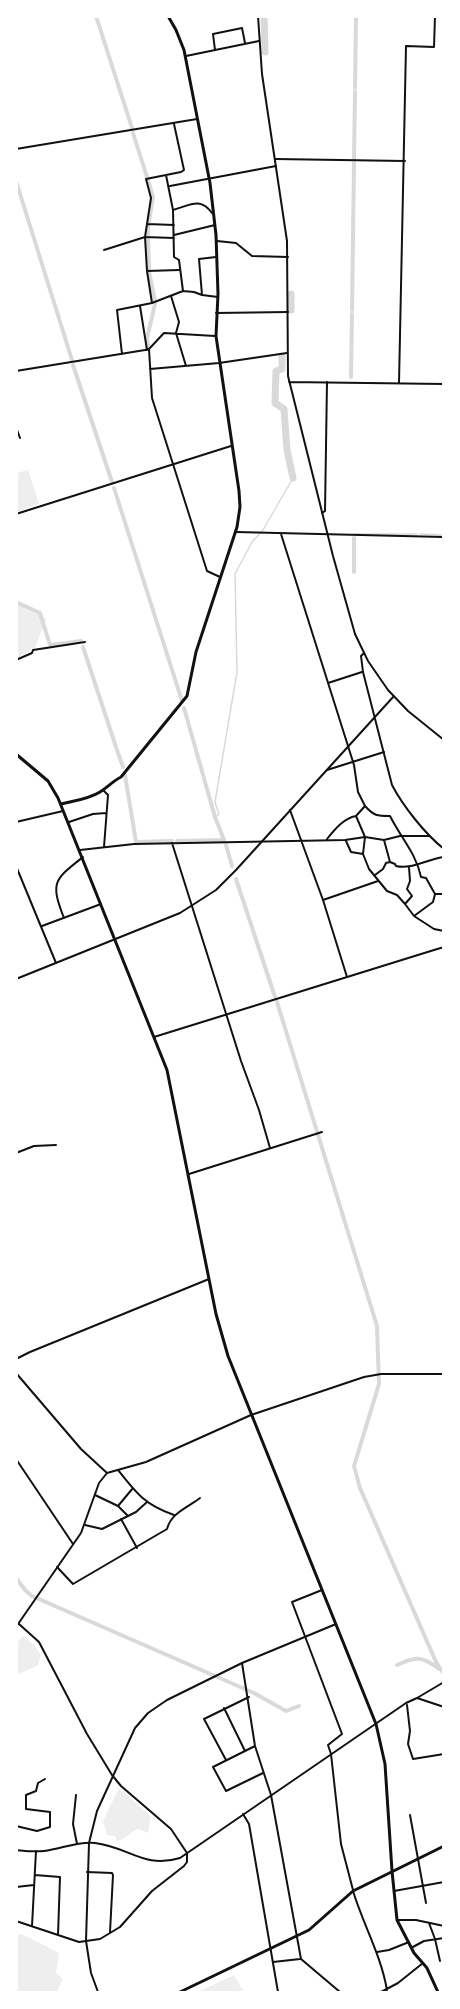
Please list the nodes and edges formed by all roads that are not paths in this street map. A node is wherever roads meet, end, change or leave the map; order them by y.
1 (168, 16) edge
2 (258, 16) edge
3 (435, 16) edge
4 (259, 41) junction
5 (245, 43) junction
6 (215, 50) junction
7 (185, 56) junction
8 (197, 119) junction
9 (174, 124) junction
10 (16, 149) edge
11 (275, 159) junction
12 (405, 160) junction
13 (276, 166) junction
14 (166, 175) junction
15 (208, 178) junction
16 (169, 186) junction
17 (173, 210) junction
18 (212, 213) junction
19 (147, 224) junction
20 (174, 225) junction
21 (215, 225) junction
22 (145, 237) junction
23 (174, 237) junction
24 (216, 241) junction
25 (104, 250) dead end
26 (216, 257) junction
27 (288, 257) junction
28 (179, 270) junction
29 (147, 271) junction
30 (183, 291) junction
31 (202, 295) junction
32 (171, 296) junction
33 (218, 297) junction
34 (152, 303) junction
35 (140, 306) junction
36 (288, 312) junction
37 (216, 313) junction
38 (176, 333) junction
39 (216, 336) junction
40 (148, 349) junction
41 (287, 353) junction
42 (122, 354) junction
43 (219, 363) junction
44 (186, 366) junction
45 (150, 369) junction
46 (16, 371) edge
47 (290, 382) junction
48 (327, 382) junction
49 (399, 383) junction
50 (444, 384) edge
51 (16, 427) edge
52 (20, 438) dead end
53 (232, 445) junction
54 (173, 465) junction
55 (322, 513) junction
56 (16, 514) edge
57 (235, 532) junction
58 (281, 534) junction
59 (328, 534) junction
60 (444, 537) edge
61 (220, 577) junction
62 (85, 642) dead end
63 (364, 653) junction
64 (16, 660) edge
65 (363, 672) junction
66 (328, 683) junction
67 (393, 696) junction
68 (374, 718) junction
69 (444, 740) edge
70 (347, 746) junction
71 (384, 752) junction
72 (16, 754) edge
73 (353, 763) junction
74 (326, 770) junction
75 (103, 790) junction
76 (61, 804) junction
77 (365, 806) junction
78 (290, 810) junction
79 (64, 811) junction
80 (106, 813) junction
81 (356, 816) junction
82 (16, 822) edge
83 (69, 822) junction
84 (400, 836) junction
85 (429, 836) junction
86 (365, 837) junction
87 (299, 839) junction
88 (327, 839) junction
89 (345, 840) junction
90 (384, 840) junction
91 (263, 841) junction
92 (172, 843) junction
93 (104, 847) junction
94 (444, 849) edge
95 (80, 850) junction
96 (363, 854) junction
97 (83, 857) junction
98 (444, 857) edge
99 (390, 862) junction
100 (418, 863) junction
101 (16, 866) edge
102 (409, 867) junction
103 (374, 876) junction
104 (378, 881) junction
105 (435, 894) junction
106 (444, 894) edge
107 (323, 900) junction
108 (102, 904) junction
109 (405, 904) junction
110 (192, 906) junction
111 (414, 916) junction
112 (64, 918) junction
113 (42, 926) junction
114 (444, 931) edge
115 (116, 939) junction
116 (444, 947) edge
117 (56, 963) junction
118 (347, 977) junction
119 (16, 979) edge
120 (227, 1015) junction
121 (154, 1037) junction
122 (322, 1132) dead end
123 (56, 1145) dead end
124 (270, 1148) junction
125 (16, 1153) edge
126 (189, 1174) junction
127 (209, 1279) junction
128 (16, 1359) edge
129 (16, 1373) edge
130 (444, 1374) edge
131 (251, 1415) junction
132 (16, 1459) edge
133 (118, 1470) junction
134 (107, 1473) junction
135 (133, 1488) junction
136 (94, 1494) junction
137 (200, 1498) dead end
138 (147, 1502) junction
139 (118, 1506) junction
140 (174, 1515) junction
141 (128, 1516) junction
142 (121, 1519) junction
143 (85, 1525) junction
144 (73, 1544) junction
145 (137, 1548) junction
146 (57, 1567) junction
147 (322, 1590) junction
148 (336, 1624) junction
149 (17, 1625) edge
150 (306, 1636) junction
151 (242, 1663) junction
152 (444, 1682) edge
153 (248, 1695) junction
154 (417, 1698) junction
155 (406, 1703) junction
156 (444, 1707) edge
157 (224, 1708) junction
158 (376, 1724) junction
159 (255, 1746) junction
160 (245, 1751) junction
161 (331, 1754) junction
162 (444, 1754) edge
163 (226, 1760) junction
164 (263, 1773) junction
165 (112, 1776) junction
166 (45, 1779) dead end
167 (76, 1795) dead end
168 (271, 1795) junction
169 (243, 1814) junction
170 (410, 1815) dead end
171 (16, 1826) edge
172 (89, 1843) junction
173 (77, 1844) junction
174 (444, 1846) edge
175 (16, 1850) edge
176 (36, 1851) junction
177 (187, 1853) junction
178 (416, 1859) junction
179 (392, 1871) junction
180 (87, 1872) junction
181 (35, 1875) junction
182 (444, 1882) edge
183 (34, 1885) junction
184 (423, 1886) junction
185 (16, 1887) edge
186 (353, 1891) junction
187 (394, 1891) junction
188 (426, 1903) dead end
189 (397, 1920) junction
190 (16, 1921) edge
191 (429, 1923) junction
192 (32, 1926) junction
193 (444, 1926) edge
194 (110, 1934) junction
195 (57, 1935) junction
196 (297, 1937) junction
197 (444, 1938) edge
198 (435, 1939) junction
199 (86, 1941) junction
200 (409, 1942) junction
201 (411, 1948) junction
202 (271, 1949) junction
203 (377, 1952) junction
204 (302, 1959) junction
205 (440, 1961) dead end
206 (273, 1962) junction
207 (423, 1964) junction
208 (387, 1990) junction
209 (98, 1992) edge
210 (180, 1992) edge
211 (278, 1992) edge
212 (340, 1992) edge
213 (381, 1992) edge
214 (438, 1992) edge

1 - 7 main road
2 - 4 street
3 - 12 street
4 - 5 street
4 - 11 street
5 - 6 street
5 - 6 street
6 - 7 street
7 - 8 main road
8 - 9 street
8 - 15 main road
9 - 10 street
9 - 14 street
11 - 12 street
11 - 13 street
12 - 49 street
13 - 15 street
13 - 27 street
14 - 16 street
14 - 19 street
15 - 16 street
15 - 18 main road
16 - 17 street
17 - 18 street
17 - 20 street
18 - 21 main road
19 - 20 street
19 - 22 street
20 - 23 street
21 - 23 street
21 - 24 main road
22 - 23 street
22 - 25 street
22 - 29 street
23 - 28 street
24 - 26 main road
24 - 27 street
26 - 31 street
26 - 33 main road
27 - 36 street
28 - 29 street
28 - 30 street
29 - 34 street
30 - 31 street
30 - 32 street
31 - 33 street
32 - 34 street
32 - 38 street
33 - 37 main road
34 - 35 street
35 - 40 street
35 - 42 street
36 - 37 street
36 - 41 street
37 - 39 main road
38 - 39 street
38 - 40 street
38 - 44 street
39 - 43 main road
40 - 42 street
40 - 45 street
41 - 43 street
41 - 47 street
42 - 46 street
43 - 44 street
43 - 53 main road
44 - 45 street
45 - 54 street
47 - 48 street
47 - 55 street
48 - 49 street
48 - 55 street
49 - 50 street
51 - 52 street
53 - 54 street
53 - 57 main road
54 - 56 street
54 - 61 street
55 - 59 street
57 - 58 street
57 - 61 main road
58 - 59 street
58 - 66 street
59 - 60 street
59 - 63 street
61 - 75 main road
62 - 64 street
63 - 65 street
63 - 67 street
65 - 66 street
65 - 68 street
66 - 70 street
67 - 68 street
67 - 69 street
68 - 70 street
68 - 71 street
70 - 73 street
70 - 74 street
71 - 73 street
71 - 85 street
72 - 76 main road
73 - 74 street
73 - 77 street
74 - 78 street
75 - 76 main road
75 - 80 street
76 - 79 main road
77 - 81 street
77 - 84 street
78 - 87 street
78 - 91 street
79 - 82 street
79 - 83 main road
80 - 83 street
80 - 93 street
81 - 86 street
81 - 88 street
83 - 95 main road
84 - 85 street
84 - 90 street
84 - 100 street
85 - 94 street
86 - 89 street
86 - 90 street
86 - 96 street
87 - 88 street
87 - 91 street
87 - 107 street
88 - 89 street
89 - 96 street
90 - 99 street
91 - 92 street
91 - 110 street
92 - 93 street
92 - 110 street
93 - 95 street
95 - 97 main road
96 - 103 street
97 - 108 main road
97 - 112 street
98 - 100 street
99 - 102 street
99 - 103 street
100 - 102 street
100 - 105 street
101 - 113 street
102 - 109 street
103 - 104 street
104 - 107 street
104 - 109 street
105 - 106 street
105 - 111 street
107 - 118 street
108 - 112 street
108 - 115 main road
109 - 111 street
110 - 115 street
110 - 120 street
111 - 114 street
112 - 113 street
113 - 117 street
115 - 117 street
115 - 121 main road
116 - 118 street
117 - 119 street
118 - 120 street
120 - 121 street
120 - 124 street
121 - 126 main road
122 - 124 street
123 - 125 street
124 - 126 street
126 - 127 main road
127 - 128 street
127 - 131 main road
129 - 134 street
130 - 131 street
131 - 133 street
131 - 147 main road
132 - 144 street
133 - 134 street
133 - 135 street
134 - 136 street
135 - 138 street
135 - 139 street
136 - 139 street
136 - 143 street
137 - 140 street
138 - 140 street
138 - 141 street
139 - 141 street
140 - 145 street
141 - 142 street
142 - 143 street
142 - 145 street
143 - 144 street
144 - 146 street
145 - 146 street
146 - 149 street
147 - 148 main road
147 - 150 street
148 - 150 street
148 - 158 main road
149 - 165 street
150 - 151 street
150 - 161 street
151 - 153 street
151 - 165 street
152 - 154 street
153 - 157 street
153 - 159 street
154 - 155 street
154 - 156 street
155 - 158 street
155 - 162 street
157 - 160 street
157 - 163 street
158 - 161 street
158 - 179 main road
159 - 160 street
159 - 164 street
160 - 163 street
161 - 168 street
161 - 186 street
163 - 164 street
164 - 168 street
165 - 172 street
165 - 177 street
166 - 171 street
167 - 173 street
168 - 169 street
168 - 196 street
169 - 177 street
169 - 202 street
170 - 178 street
172 - 173 street
172 - 177 street
172 - 180 street
173 - 176 street
174 - 178 main road
175 - 176 street
176 - 181 street
177 - 194 street
178 - 179 main road
178 - 184 street
179 - 186 main road
179 - 187 main road
180 - 194 street
180 - 199 street
181 - 183 street
181 - 195 street
182 - 184 street
183 - 185 street
183 - 192 street
184 - 187 street
184 - 188 street
186 - 196 main road
186 - 203 street
187 - 189 main road
189 - 191 street
189 - 200 main road
190 - 192 street
191 - 193 street
191 - 198 street
192 - 195 street
194 - 199 street
195 - 199 street
196 - 202 main road
196 - 204 street
197 - 198 street
198 - 201 street
198 - 205 street
199 - 209 street
200 - 201 main road
200 - 203 street
201 - 207 main road
202 - 206 street
202 - 210 main road
203 - 208 street
204 - 206 street
204 - 212 street
206 - 211 street
207 - 208 street
207 - 214 main road
208 - 213 street

